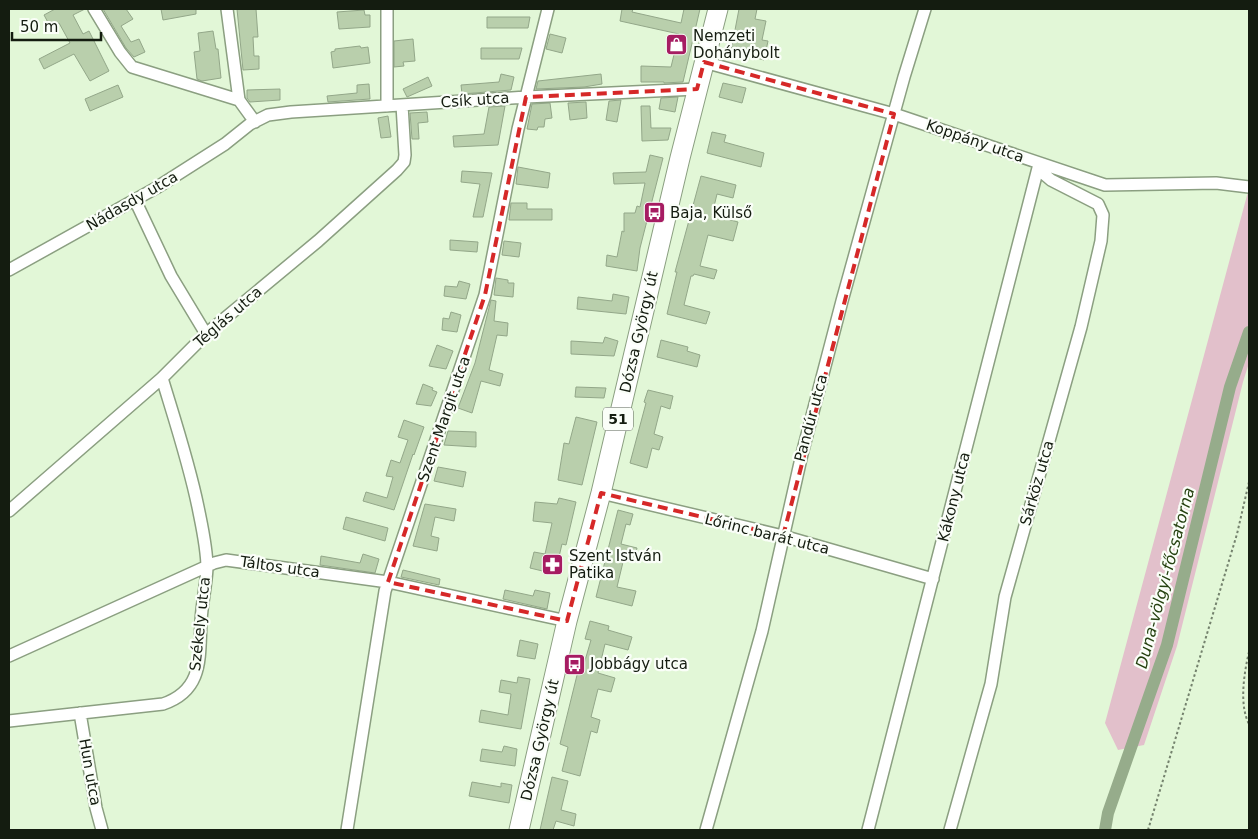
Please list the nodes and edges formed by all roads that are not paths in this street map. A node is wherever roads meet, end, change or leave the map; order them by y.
1 (94, 9) edge
2 (228, 9) edge
3 (387, 9) edge
4 (548, 9) edge
5 (718, 9) edge
6 (925, 9) edge
7 (704, 62) junction
8 (697, 89) junction
9 (526, 97) junction
10 (239, 100) junction
11 (402, 105) junction
12 (387, 106) junction
13 (894, 114) junction
14 (252, 123) junction
15 (1039, 166) junction
16 (1249, 187) edge
17 (135, 200) junction
18 (9, 270) edge
19 (206, 334) junction
20 (162, 378) junction
21 (601, 493) junction
22 (9, 510) edge
23 (783, 536) junction
24 (207, 567) junction
25 (933, 579) junction
26 (388, 582) junction
27 (567, 621) junction
28 (9, 656) edge
29 (80, 714) junction
30 (9, 720) edge
31 (102, 830) edge
32 (347, 830) edge
33 (519, 830) edge
34 (706, 830) edge
35 (868, 830) edge
36 (950, 830) edge

1 - 10 street
2 - 10 street
3 - 12 street
4 - 9 street, Szent Margit utca
5 - 7 main road, Dózsa György út / 51
6 - 13 street, Pandúr utca
7 - 8 main road, Dózsa György út / 51
7 - 13 street, Koppány utca
8 - 9 street, Csík utca
8 - 21 main road, Dózsa György út / 51
9 - 11 street, Csík utca
9 - 26 street, Szent Margit utca
10 - 14 street
11 - 12 street, Csík utca
11 - 19 street, Téglás utca
12 - 14 street, Csík utca
13 - 15 street, Koppány utca
13 - 23 street, Pandúr utca
14 - 17 street, Nádasdy utca
15 - 16 street, Koppány utca
15 - 25 street, Kákony utca
15 - 36 street, Sárköz utca
17 - 18 street, Nádasdy utca
17 - 19 street
19 - 20 street, Téglás utca
20 - 22 street, Téglás utca
20 - 24 street, Székely utca
21 - 23 street, Lőrinc barát utca
21 - 27 main road, Dózsa György út / 51
23 - 25 street, Lőrinc barát utca
23 - 34 street, Pandúr utca
24 - 26 street, Táltos utca
24 - 28 street, Táltos utca
24 - 29 street, Székely utca
25 - 35 street, Kákony utca
26 - 27 street, Táltos utca
26 - 32 street, Szent Margit utca
27 - 33 main road, Dózsa György út / 51
29 - 30 street, Székely utca
29 - 31 street, Hun utca

